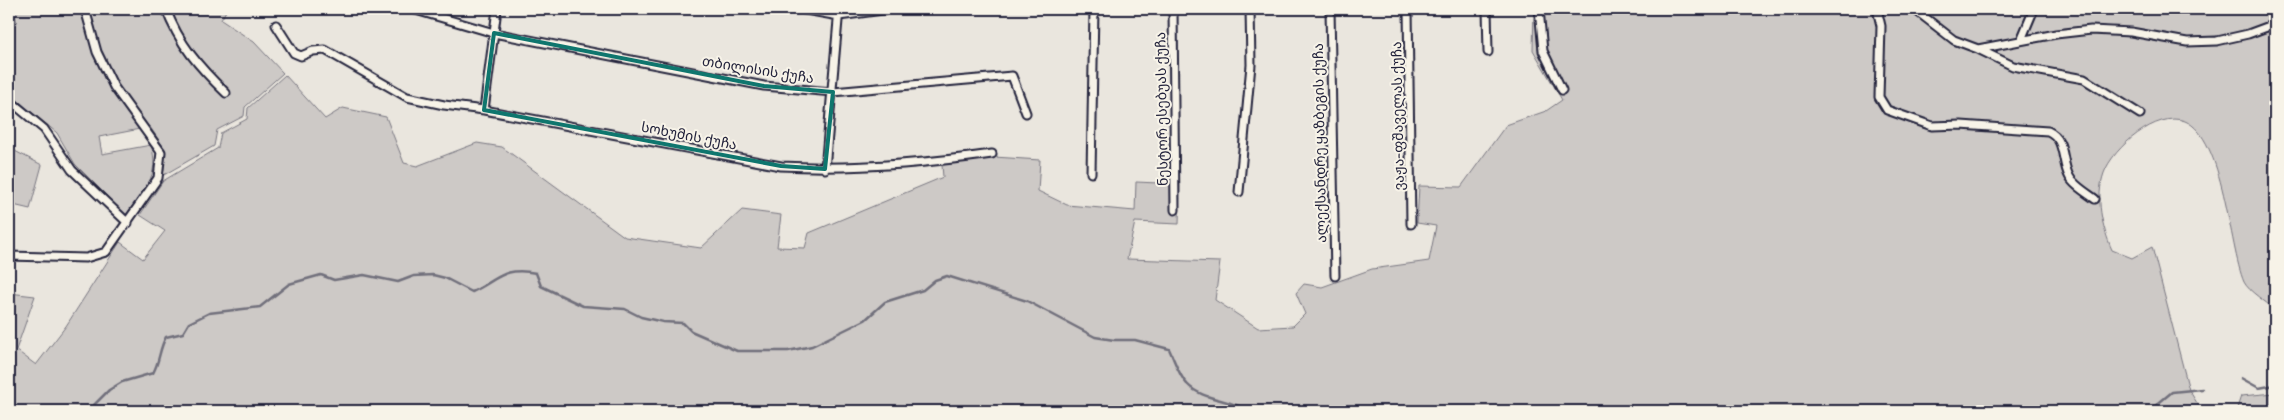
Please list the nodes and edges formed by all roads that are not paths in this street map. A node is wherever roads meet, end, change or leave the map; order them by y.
1 (86, 9) edge
2 (166, 9) edge
3 (412, 9) edge
4 (498, 9) edge
5 (800, 9) edge
6 (890, 9) edge
7 (1094, 9) edge
8 (1173, 9) edge
9 (1250, 9) edge
10 (1330, 9) edge
11 (1408, 9) edge
12 (1487, 9) edge
13 (1539, 9) edge
14 (1877, 9) edge
15 (1914, 9) edge
16 (2034, 9) edge
17 (839, 12) edge
18 (2275, 24) edge
19 (276, 26) dead end
20 (494, 33) junction
21 (2021, 40) junction
22 (1978, 50) junction
23 (1488, 52) dead end
24 (1562, 90) dead end
25 (833, 92) junction
26 (226, 93) dead end
27 (9, 100) edge
28 (484, 110) junction
29 (1026, 113) dead end
30 (2140, 114) dead end
31 (992, 154) dead end
32 (825, 169) junction
33 (1091, 173) dead end
34 (1239, 192) dead end
35 (2096, 199) dead end
36 (1175, 210) dead end
37 (128, 222) junction
38 (1411, 224) dead end
39 (9, 256) edge
40 (1335, 276) dead end

1 - 37 street
2 - 26 street
3 - 20 street, თბილისის ქუჩა
4 - 20 street
5 - 17 street
6 - 17 street
7 - 33 street
8 - 36 street, ნესტორ ესებუას ქუჩა
9 - 34 street
10 - 40 street, ალექსანდრე ყაზბეგის ქუჩა
11 - 38 street, ვაჟა-ფშაველას ქუჩა
12 - 23 street
13 - 24 street
14 - 35 street
15 - 22 street
16 - 21 street
17 - 25 street
18 - 21 street
19 - 28 street, სოხუმის ქუჩა
20 - 25 street, თბილისის ქუჩა
20 - 28 street
21 - 22 street
22 - 30 street
25 - 29 street, თბილისის ქუჩა
25 - 32 street
27 - 37 street
28 - 32 street, სოხუმის ქუჩა
31 - 32 street, სოხუმის ქუჩა
37 - 39 street

